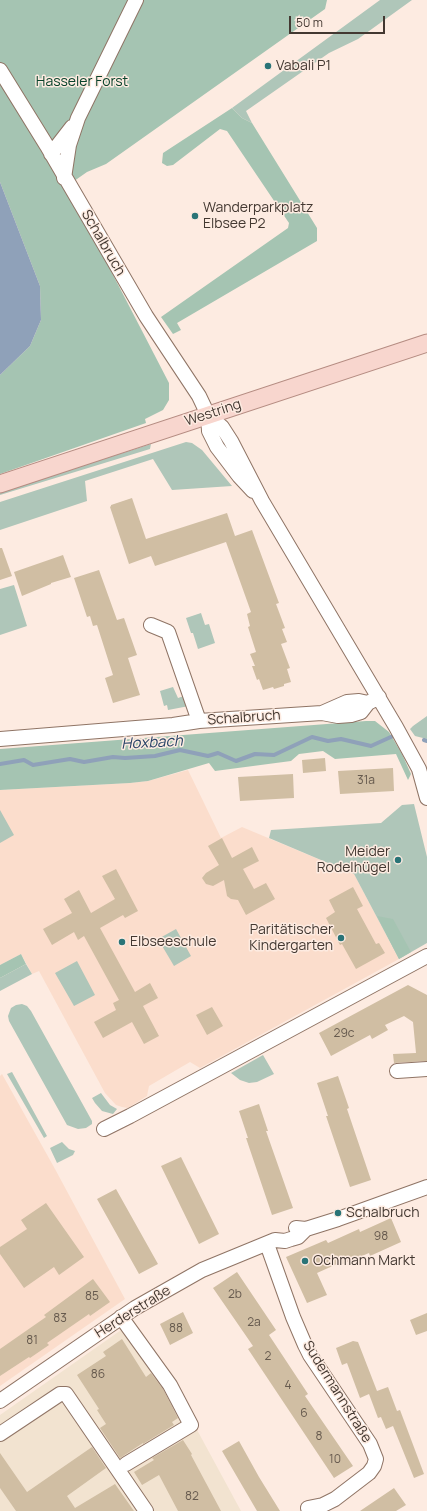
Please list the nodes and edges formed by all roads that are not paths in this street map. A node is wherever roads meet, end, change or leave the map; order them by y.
1 (136, 0) edge
2 (0, 70) edge
3 (78, 118) junction
4 (51, 154) junction
5 (64, 178) junction
6 (427, 343) edge
7 (208, 415) junction
8 (0, 484) edge
9 (152, 625) dead end
10 (374, 700) junction
11 (199, 721) junction
12 (0, 739) edge
13 (427, 798) edge
14 (427, 956) edge
15 (427, 1068) edge
16 (397, 1071) dead end
17 (104, 1129) dead end
18 (427, 1188) edge
19 (271, 1242) junction
20 (121, 1317) junction
21 (0, 1401) edge
22 (0, 1434) edge
23 (126, 1464) dead end
24 (308, 1508) dead end
25 (146, 1511) edge

1 - 3 street
2 - 4 street, Schalbruch
3 - 4 street
3 - 5 street
4 - 5 street, Schalbruch
5 - 7 street, Schalbruch
6 - 7 main road, Westring
7 - 8 main road, Westring
7 - 10 street, Schalbruch
9 - 11 street
10 - 11 street, Schalbruch
10 - 13 street, Schalbruch
11 - 12 street, Schalbruch
14 - 17 street
15 - 16 street
18 - 19 street, Herderstraße
19 - 20 street, Herderstraße
19 - 24 street, Sudermannstraße
20 - 21 street, Herderstraße
20 - 23 street
22 - 25 street

